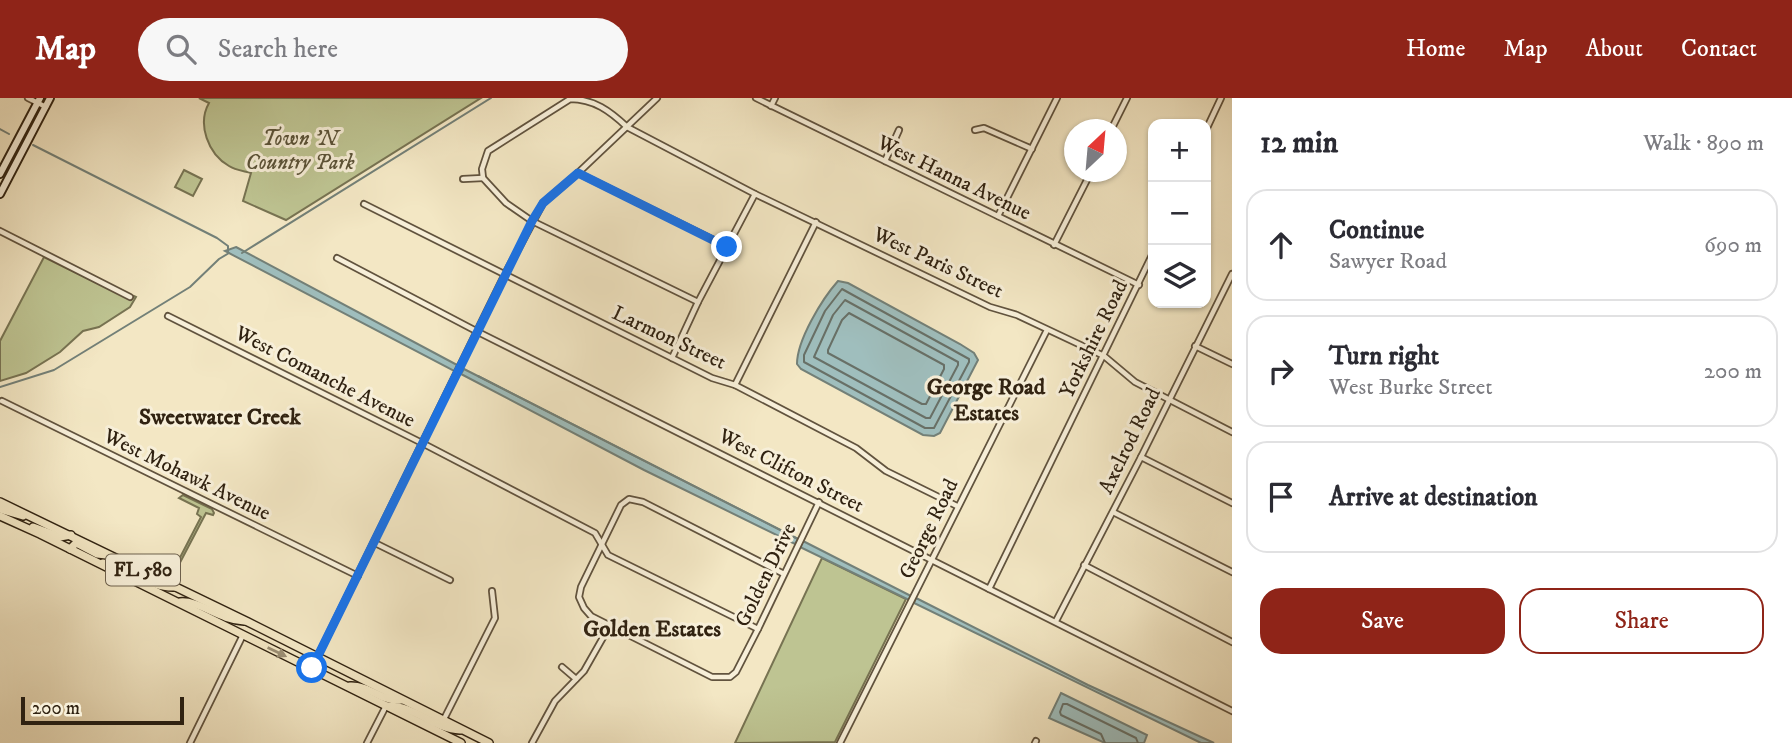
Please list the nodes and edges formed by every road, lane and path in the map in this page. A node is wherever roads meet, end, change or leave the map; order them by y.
1 (28, 98) edge
2 (50, 98) edge
3 (657, 98) edge
4 (756, 98) edge
5 (775, 98) edge
6 (1056, 98) edge
7 (1127, 98) edge
8 (1222, 98) edge
9 (38, 100) edge
10 (771, 106) junction
11 (46, 107) junction
12 (1116, 119) edge
13 (1211, 120) edge
14 (627, 127) junction
15 (899, 130) dead end
16 (975, 130) dead end
17 (1032, 149) junction
18 (12, 152) junction
19 (20, 156) junction
20 (885, 161) junction
21 (578, 173) junction
22 (0, 174) edge
23 (463, 178) dead end
24 (484, 178) junction
25 (1086, 182) edge
26 (0, 194) edge
27 (755, 194) junction
28 (363, 204) dead end
29 (998, 216) junction
30 (532, 221) junction
31 (816, 222) junction
32 (0, 232) edge
33 (1054, 245) junction
34 (727, 247) junction
35 (337, 258) dead end
36 (1148, 264) edge
37 (1232, 274) edge
38 (504, 276) junction
39 (1139, 285) junction
40 (1224, 291) junction
41 (1232, 295) edge
42 (130, 296) dead end
43 (698, 302) junction
44 (168, 316) dead end
45 (1047, 330) junction
46 (478, 332) junction
47 (1195, 346) junction
48 (1104, 356) junction
49 (672, 358) junction
50 (1232, 364) edge
51 (735, 385) junction
52 (1168, 400) junction
53 (2, 401) dead end
54 (1232, 432) edge
55 (424, 444) junction
56 (1141, 457) junction
57 (0, 502) edge
58 (819, 502) junction
59 (1232, 503) edge
60 (957, 506) junction
61 (0, 509) edge
62 (1113, 512) junction
63 (0, 516) edge
64 (34, 517) junction
65 (19, 524) junction
66 (71, 535) junction
67 (375, 543) junction
68 (603, 544) junction
69 (70, 549) junction
70 (115, 557) junction
71 (931, 559) junction
72 (99, 563) junction
73 (1084, 565) junction
74 (1232, 572) edge
75 (783, 574) junction
76 (358, 576) junction
77 (450, 580) dead end
78 (176, 587) junction
79 (989, 589) junction
80 (492, 591) dead end
81 (177, 602) junction
82 (1056, 621) junction
83 (248, 622) junction
84 (609, 627) junction
85 (758, 629) junction
86 (243, 635) junction
87 (1232, 642) edge
88 (318, 656) junction
89 (562, 667) dead end
90 (312, 668) junction
91 (576, 679) junction
92 (346, 686) junction
93 (403, 699) junction
94 (386, 706) junction
95 (1232, 711) edge
96 (443, 720) junction
97 (462, 730) junction
98 (190, 743) edge
99 (367, 743) edge
100 (461, 743) edge
101 (489, 743) edge
102 (532, 743) edge
103 (840, 743) edge

1 - 9 street
2 - 11 main road
3 - 14 street
4 - 10 street, West Hanna Avenue
5 - 10 street
6 - 17 street
7 - 12 street
8 - 13 street
9 - 11 street
9 - 18 main road
10 - 20 street, West Hanna Avenue
11 - 19 main road
14 - 21 street
14 - 24 street, West Paris Street
14 - 27 street, West Paris Street
15 - 20 street
16 - 17 street
17 - 29 street
18 - 19 main road
18 - 22 main road
19 - 26 main road
20 - 29 street, West Hanna Avenue
21 - 30 street
21 - 34 street
23 - 24 street
24 - 30 street
25 - 33 street
27 - 31 street, West Paris Street
27 - 34 street
28 - 38 street, Larmon Street
29 - 33 street, West Hanna Avenue
30 - 38 street
30 - 43 street
31 - 45 street, West Paris Street
31 - 51 street
32 - 42 street
33 - 39 street, West Hanna Avenue
34 - 43 street
35 - 46 street, West Clifton Street
36 - 39 street, Yorkshire Road
37 - 40 street, Axelrod Road
38 - 46 street
38 - 49 street, Larmon Street
39 - 48 street, Yorkshire Road
40 - 41 street
40 - 47 street, Axelrod Road
43 - 49 street
44 - 55 street, West Comanche Avenue
45 - 48 street, West Paris Street
45 - 60 street, George Road
46 - 55 street
46 - 58 street, West Clifton Street
47 - 50 street
47 - 52 street, Axelrod Road
48 - 52 street, West Paris Street
48 - 79 street, Yorkshire Road
49 - 51 street, Larmon Street
51 - 60 street, Larmon Street
52 - 54 street, West Paris Street
52 - 56 street, Axelrod Road
53 - 76 street, West Mohawk Avenue
55 - 67 street
55 - 68 street, West Comanche Avenue
56 - 59 street
56 - 62 street, Axelrod Road
57 - 64 main road, FL 580
58 - 71 street, West Clifton Street
58 - 75 street, Golden Drive
60 - 71 street, George Road
61 - 64 main road
62 - 73 street, Axelrod Road
62 - 74 street
63 - 65 main road, FL 580
64 - 66 main road, FL 580
65 - 66 main road
65 - 69 main road, FL 580
66 - 70 main road, FL 580
67 - 76 street
67 - 77 street
68 - 75 street
68 - 84 street, Golden Drive
68 - 85 street, West Comanche Avenue
69 - 70 main road
69 - 72 main road, FL 580
70 - 78 main road, FL 580
71 - 79 street, West Clifton Street
71 - 103 street, George Road
72 - 78 main road
72 - 81 main road, FL 580
73 - 82 street, Axelrod Road
73 - 87 street
75 - 85 street, Golden Drive
76 - 88 street
78 - 83 main road, FL 580
79 - 82 street, West Clifton Street
80 - 96 street
81 - 83 main road
81 - 86 main road, FL 580
82 - 95 street, West Clifton Street
83 - 88 main road, FL 580
84 - 85 street, Golden Drive
84 - 91 street
86 -> 90 main road, FL 580
86 - 98 street
88 - 90 street
88 - 93 main road, FL 580
89 - 91 street
90 - 92 main road, FL 580
91 - 102 street
92 - 93 main road
92 - 94 main road, FL 580
93 - 96 main road, FL 580
94 - 97 main road
94 - 99 street
94 - 100 main road, FL 580
96 - 97 main road, FL 580
97 - 101 main road, FL 580

